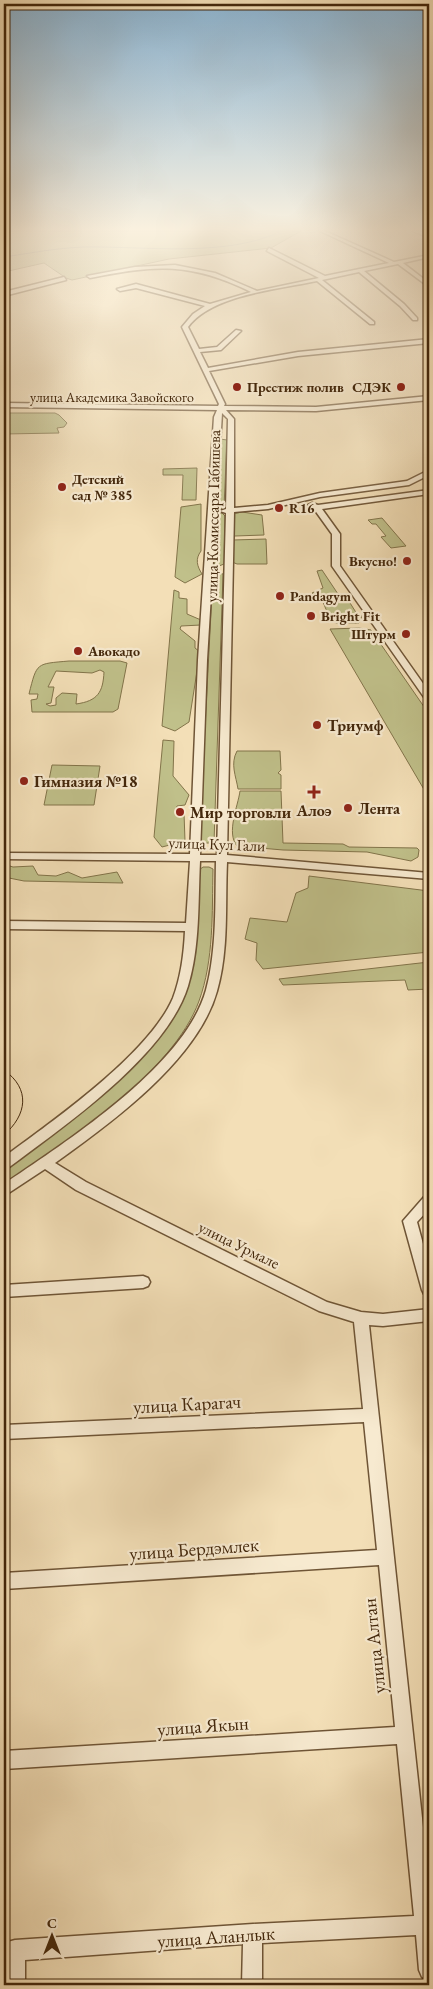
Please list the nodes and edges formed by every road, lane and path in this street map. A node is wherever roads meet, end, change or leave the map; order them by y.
1 (187, 324) edge
2 (238, 331) dead end
3 (429, 341) edge
4 (197, 351) junction
5 (206, 370) junction
6 (429, 398) edge
7 (4, 405) edge
8 (76, 408) junction
9 (221, 408) junction
10 (4, 410) edge
11 (216, 437) junction
12 (231, 437) junction
13 (429, 472) edge
14 (429, 492) edge
15 (299, 500) junction
16 (317, 507) junction
17 (212, 511) junction
18 (230, 511) junction
19 (208, 569) junction
20 (228, 569) junction
21 (429, 698) edge
22 (4, 856) edge
23 (195, 858) junction
24 (222, 858) junction
25 (429, 876) edge
26 (4, 925) edge
27 (191, 927) junction
28 (44, 1163) junction
29 (4, 1164) edge
30 (4, 1191) edge
31 (429, 1201) edge
32 (143, 1282) dead end
33 (429, 1290) edge
34 (4, 1291) edge
35 (429, 1315) edge
36 (361, 1318) junction
37 (371, 1415) junction
38 (4, 1432) edge
39 (386, 1557) junction
40 (4, 1581) edge
41 (405, 1735) junction
42 (4, 1760) edge
43 (427, 1925) edge
44 (253, 1934) junction
45 (10, 1951) edge
46 (429, 1970) edge
47 (15, 1985) edge
48 (252, 1985) edge

1 - 4 street
2 - 4 street
3 - 5 street
4 - 5 street
5 - 9 street
6 - 9 street, улица Академика Завойского
7 - 8 street, улица Академика Завойского
8 - 9 street, улица Академика Завойского
8 - 10 street, улица Академика Завойского
9 - 11 street, улица Комиссара Габишева
9 - 12 street, улица Комиссара Габишева
11 - 12 street
11 - 17 street, улица Комиссара Габишева
12 - 18 street, улица Комиссара Габишева
13 - 15 street
14 - 16 street
15 - 16 street
15 - 18 street
16 - 21 street
17 - 18 street
17 - 19 street, улица Комиссара Габишева
18 - 20 street, улица Комиссара Габишева
19 - 20 street
19 - 23 street, улица Комиссара Габишева
20 - 24 street, улица Комиссара Габишева
22 - 23 street, улица Кул Гали
23 - 24 street, улица Кул Гали
23 - 27 street, улица Комиссара Габишева
24 - 25 street, улица Кул Гали
24 - 28 street, улица Комиссара Габишева
26 - 27 street
27 - 29 street, улица Комиссара Габишева
28 - 30 street, улица Комиссара Габишева
28 - 36 street, улица Урмале
31 - 33 street
32 - 34 street
35 - 36 street, улица Урмале
36 - 37 street, улица Алтан
37 - 38 street, улица Карагач
37 - 39 street, улица Алтан
39 - 40 street, улица Бердэмлек
39 - 41 street, улица Алтан
41 - 42 street, улица Якын
41 - 43 street, улица Алтан
43 - 44 street, улица Аланлык
43 - 46 street, улица Алтан
44 - 45 street, улица Аланлык
44 - 48 street
45 - 47 street

